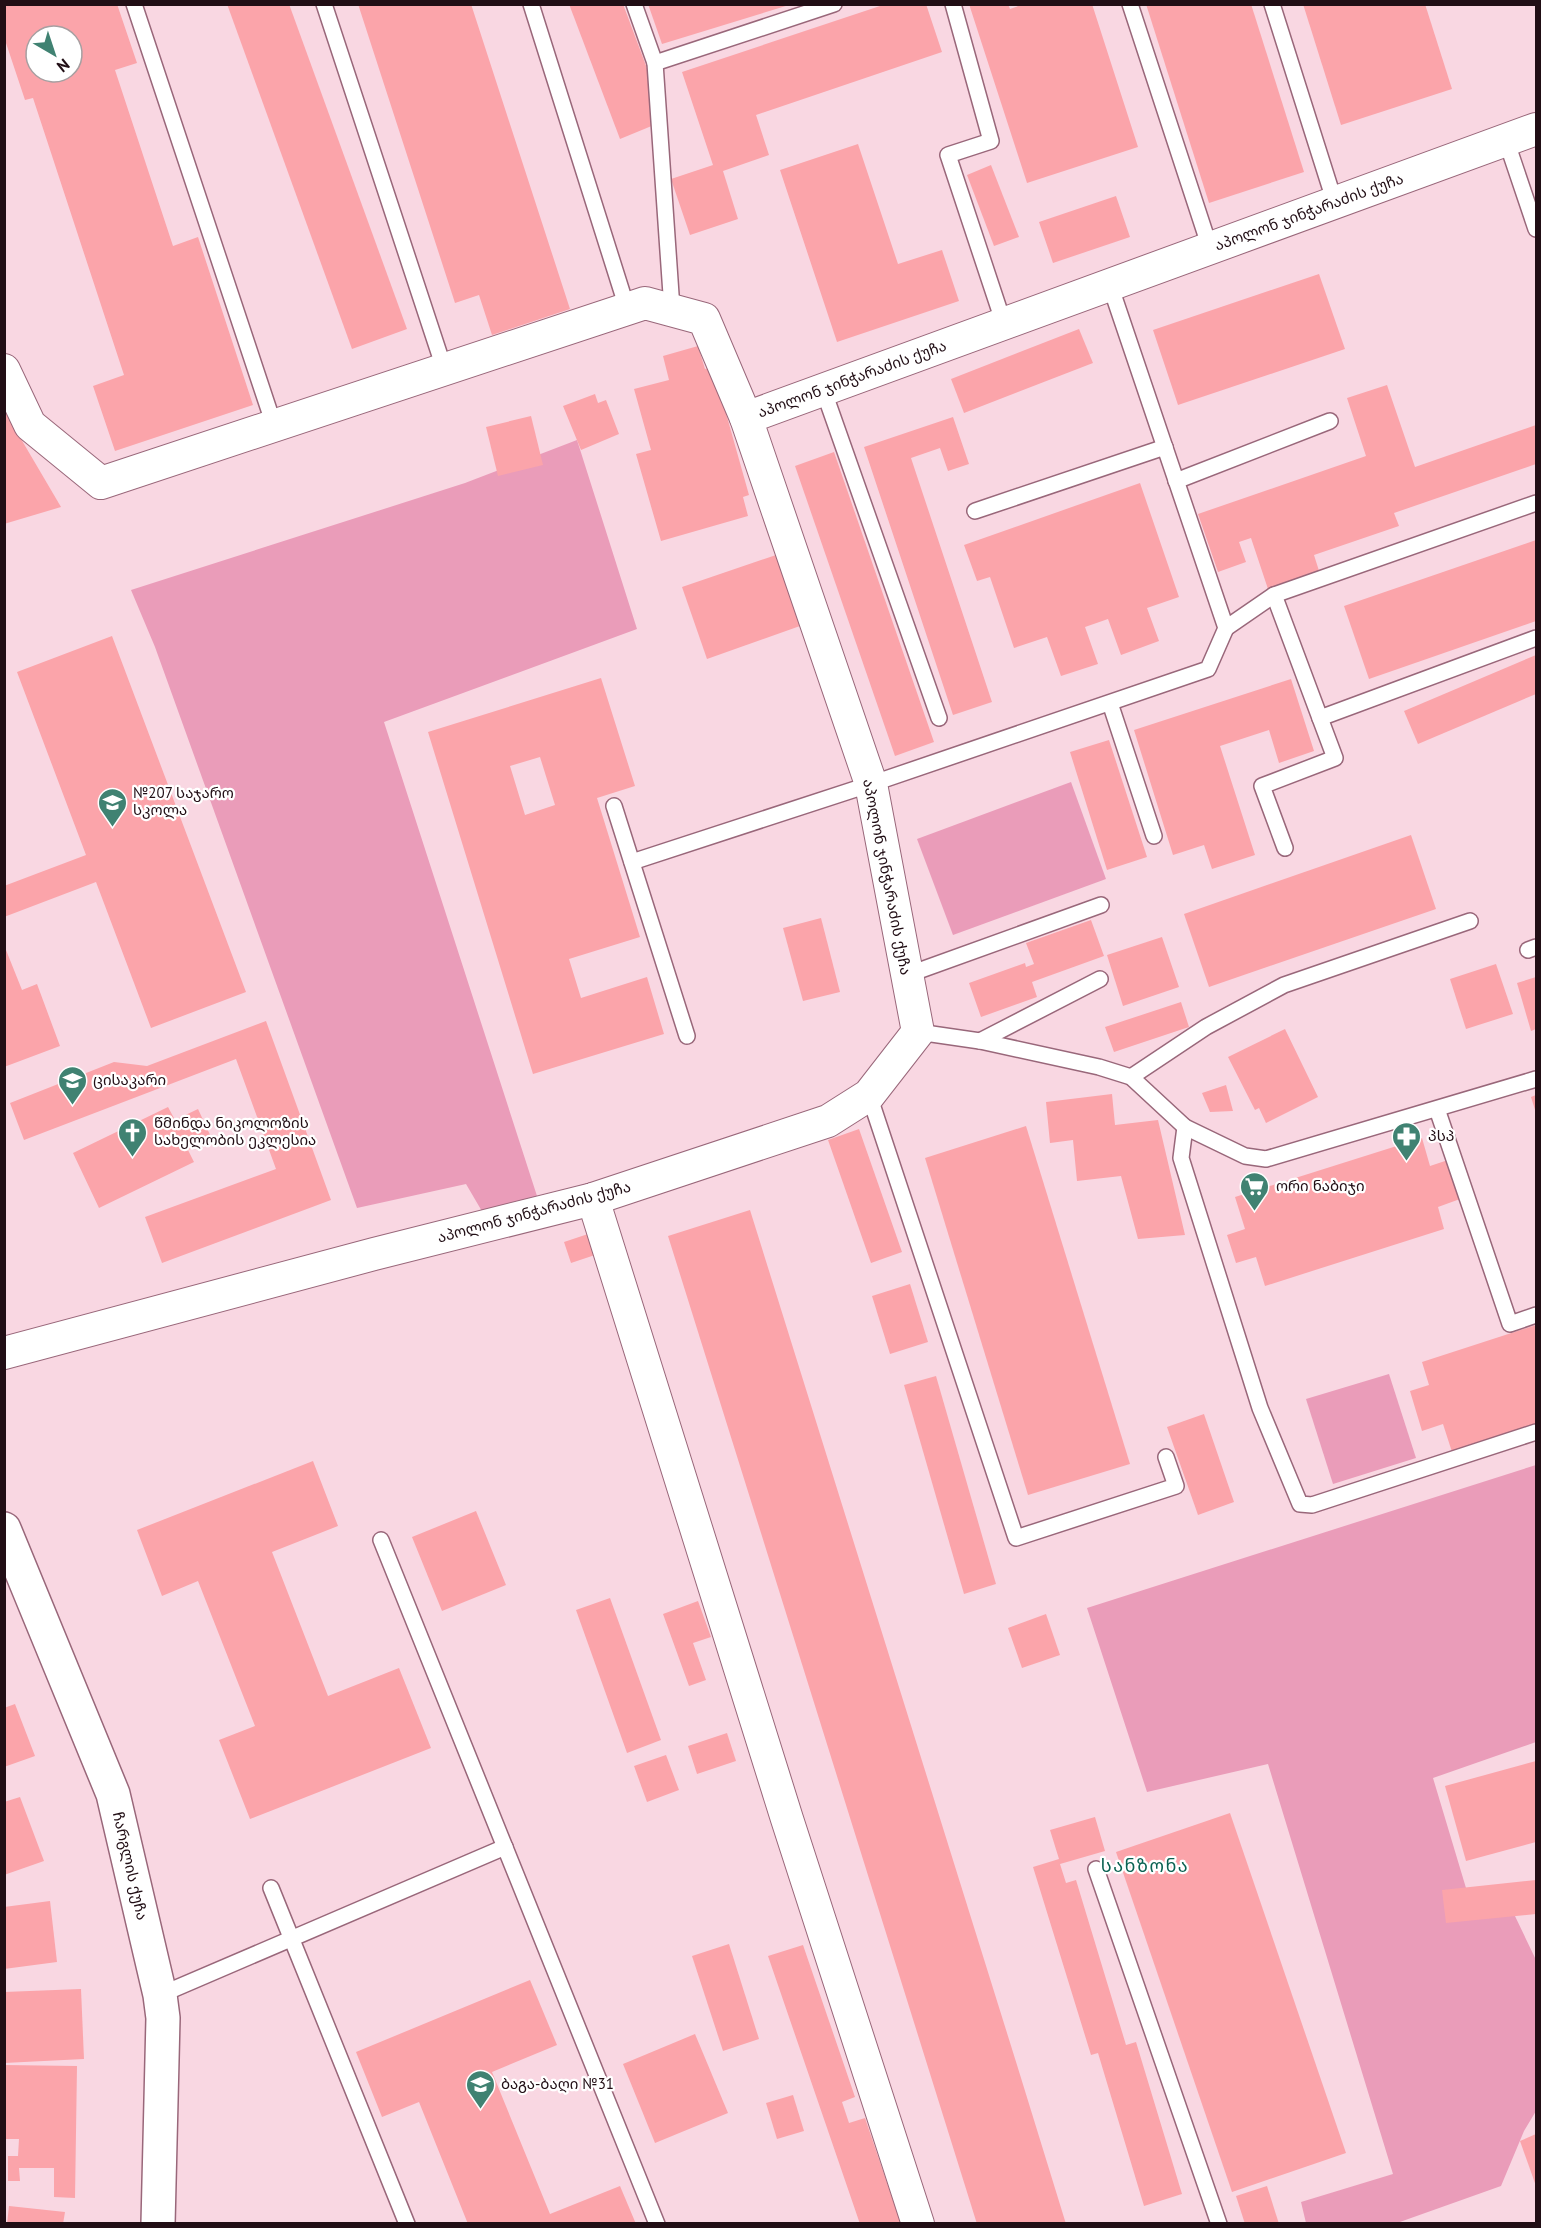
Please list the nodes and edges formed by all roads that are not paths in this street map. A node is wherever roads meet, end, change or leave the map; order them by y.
1 (134, 4) edge
2 (324, 4) edge
3 (531, 4) edge
4 (634, 4) edge
5 (834, 4) edge
6 (953, 4) edge
7 (1130, 4) edge
8 (1272, 4) edge
9 (655, 63) junction
10 (1536, 129) edge
11 (1506, 140) junction
12 (1335, 203) junction
13 (1536, 229) edge
14 (1210, 248) junction
15 (1110, 285) junction
16 (627, 308) junction
17 (672, 309) junction
18 (1004, 324) junction
19 (444, 368) junction
20 (6, 377) edge
21 (823, 389) junction
22 (746, 418) junction
23 (1330, 421) dead end
24 (274, 425) junction
25 (1165, 447) junction
26 (1176, 481) junction
27 (1536, 503) edge
28 (975, 511) dead end
29 (1274, 595) junction
30 (1226, 628) junction
31 (1536, 638) edge
32 (1110, 703) junction
33 (939, 718) dead end
34 (1320, 718) junction
35 (871, 784) junction
36 (614, 806) dead end
37 (1154, 836) dead end
38 (1285, 848) dead end
39 (632, 862) junction
40 (1101, 905) dead end
41 (1470, 921) dead end
42 (907, 975) junction
43 (1100, 979) dead end
44 (918, 1032) junction
45 (687, 1036) dead end
46 (980, 1041) junction
47 (1131, 1077) junction
48 (1536, 1080) edge
49 (868, 1095) junction
50 (1437, 1109) junction
51 (1185, 1127) junction
52 (593, 1199) junction
53 (1536, 1315) edge
54 (4, 1353) edge
55 (1536, 1432) edge
56 (1166, 1457) dead end
57 (4, 1528) edge
58 (381, 1540) dead end
59 (505, 1846) junction
60 (1096, 1869) dead end
61 (271, 1888) dead end
62 (292, 1938) junction
63 (160, 1995) junction
64 (158, 2223) edge
65 (407, 2223) edge
66 (657, 2223) edge
67 (918, 2223) edge
68 (1219, 2223) edge

1 - 24 lane
2 - 19 lane
3 - 16 lane
4 - 9 lane
5 - 9 lane
6 - 18 lane
7 - 14 lane
8 - 12 lane
9 - 17 lane
10 - 11 street, აპოლონ ჯინჭარაძის ქუჩა
11 - 12 street, აპოლონ ჯინჭარაძის ქუჩა
11 - 13 lane
12 - 14 street, აპოლონ ჯინჭარაძის ქუჩა
14 - 15 street, აპოლონ ჯინჭარაძის ქუჩა
15 - 18 street, აპოლონ ჯინჭარაძის ქუჩა
15 - 25 lane
16 - 17 street
16 - 19 street
17 - 22 street
18 - 21 street, აპოლონ ჯინჭარაძის ქუჩა
19 - 24 street
20 - 24 street
21 - 22 street, აპოლონ ჯინჭარაძის ქუჩა
21 - 33 lane
22 - 35 street, აპოლონ ჯინჭარაძის ქუჩა
23 - 26 lane
25 - 26 lane
25 - 28 lane
26 - 30 lane
27 - 29 lane
29 - 30 lane
29 - 34 lane
30 - 32 lane
31 - 34 lane
32 - 35 lane
32 - 37 lane
34 - 38 lane
35 - 39 lane
35 - 42 street, აპოლონ ჯინჭარაძის ქუჩა
36 - 39 lane
39 - 45 lane
40 - 42 lane
41 - 47 lane
42 - 44 street, აპოლონ ჯინჭარაძის ქუჩა
43 - 46 lane
44 - 46 lane
44 - 49 street, აპოლონ ჯინჭარაძის ქუჩა
46 - 47 lane
47 - 51 lane
48 - 50 lane
49 - 52 street, აპოლონ ჯინჭარაძის ქუჩა
49 - 56 lane
50 - 51 lane
50 - 53 lane
51 - 55 lane
52 - 54 street, აპოლონ ჯინჭარაძის ქუჩა
52 - 67 street
57 - 63 street, ჩარგლის ქუჩა
58 - 59 lane
59 - 62 lane
59 - 66 lane
60 - 68 lane
61 - 62 lane
62 - 63 lane
62 - 65 lane
63 - 64 street, ჩარგლის ქუჩა

